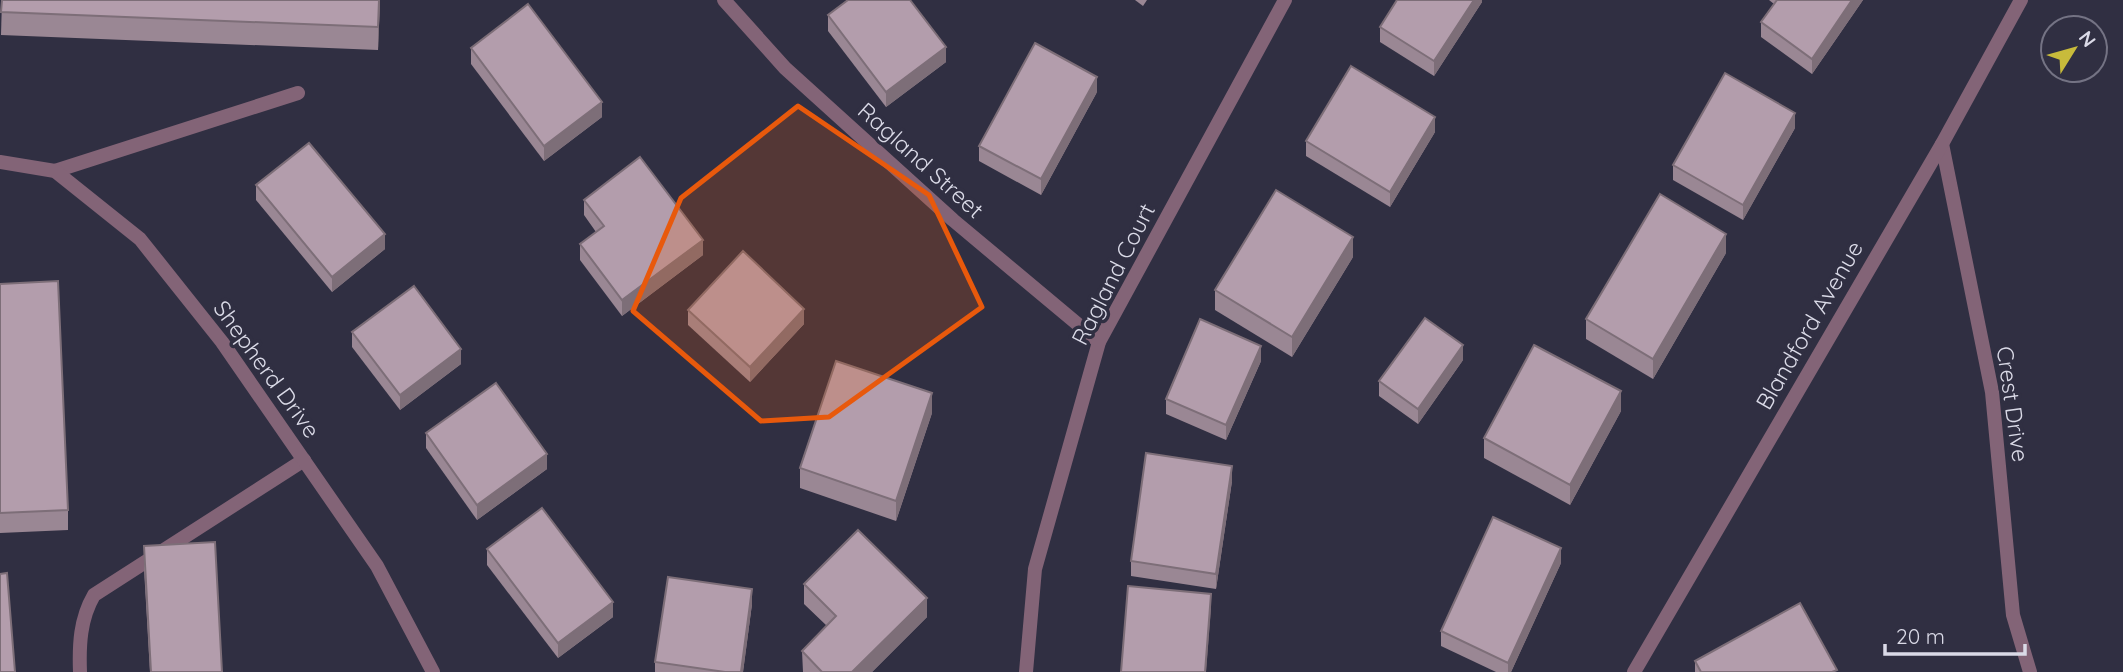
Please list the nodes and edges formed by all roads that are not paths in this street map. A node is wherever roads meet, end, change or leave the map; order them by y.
1 (724, 0) edge
2 (1285, 0) edge
3 (2021, 0) edge
4 (298, 93) dead end
5 (1942, 144) junction
6 (0, 162) edge
7 (55, 171) junction
8 (1099, 342) junction
9 (304, 460) junction
10 (80, 672) edge
11 (433, 672) edge
12 (1026, 672) edge
13 (1634, 672) edge
14 (2030, 672) edge

1 - 8 street, Ragland Street
2 - 8 street, Ragland Court
3 - 5 street, Blandford Avenue
4 - 7 street
5 - 13 street, Blandford Avenue
5 - 14 street, Crest Drive
6 - 7 street, Shepherd Drive
7 - 9 street, Shepherd Drive
8 - 12 street, Ragland Court
9 - 10 street
9 - 11 street, Shepherd Drive

